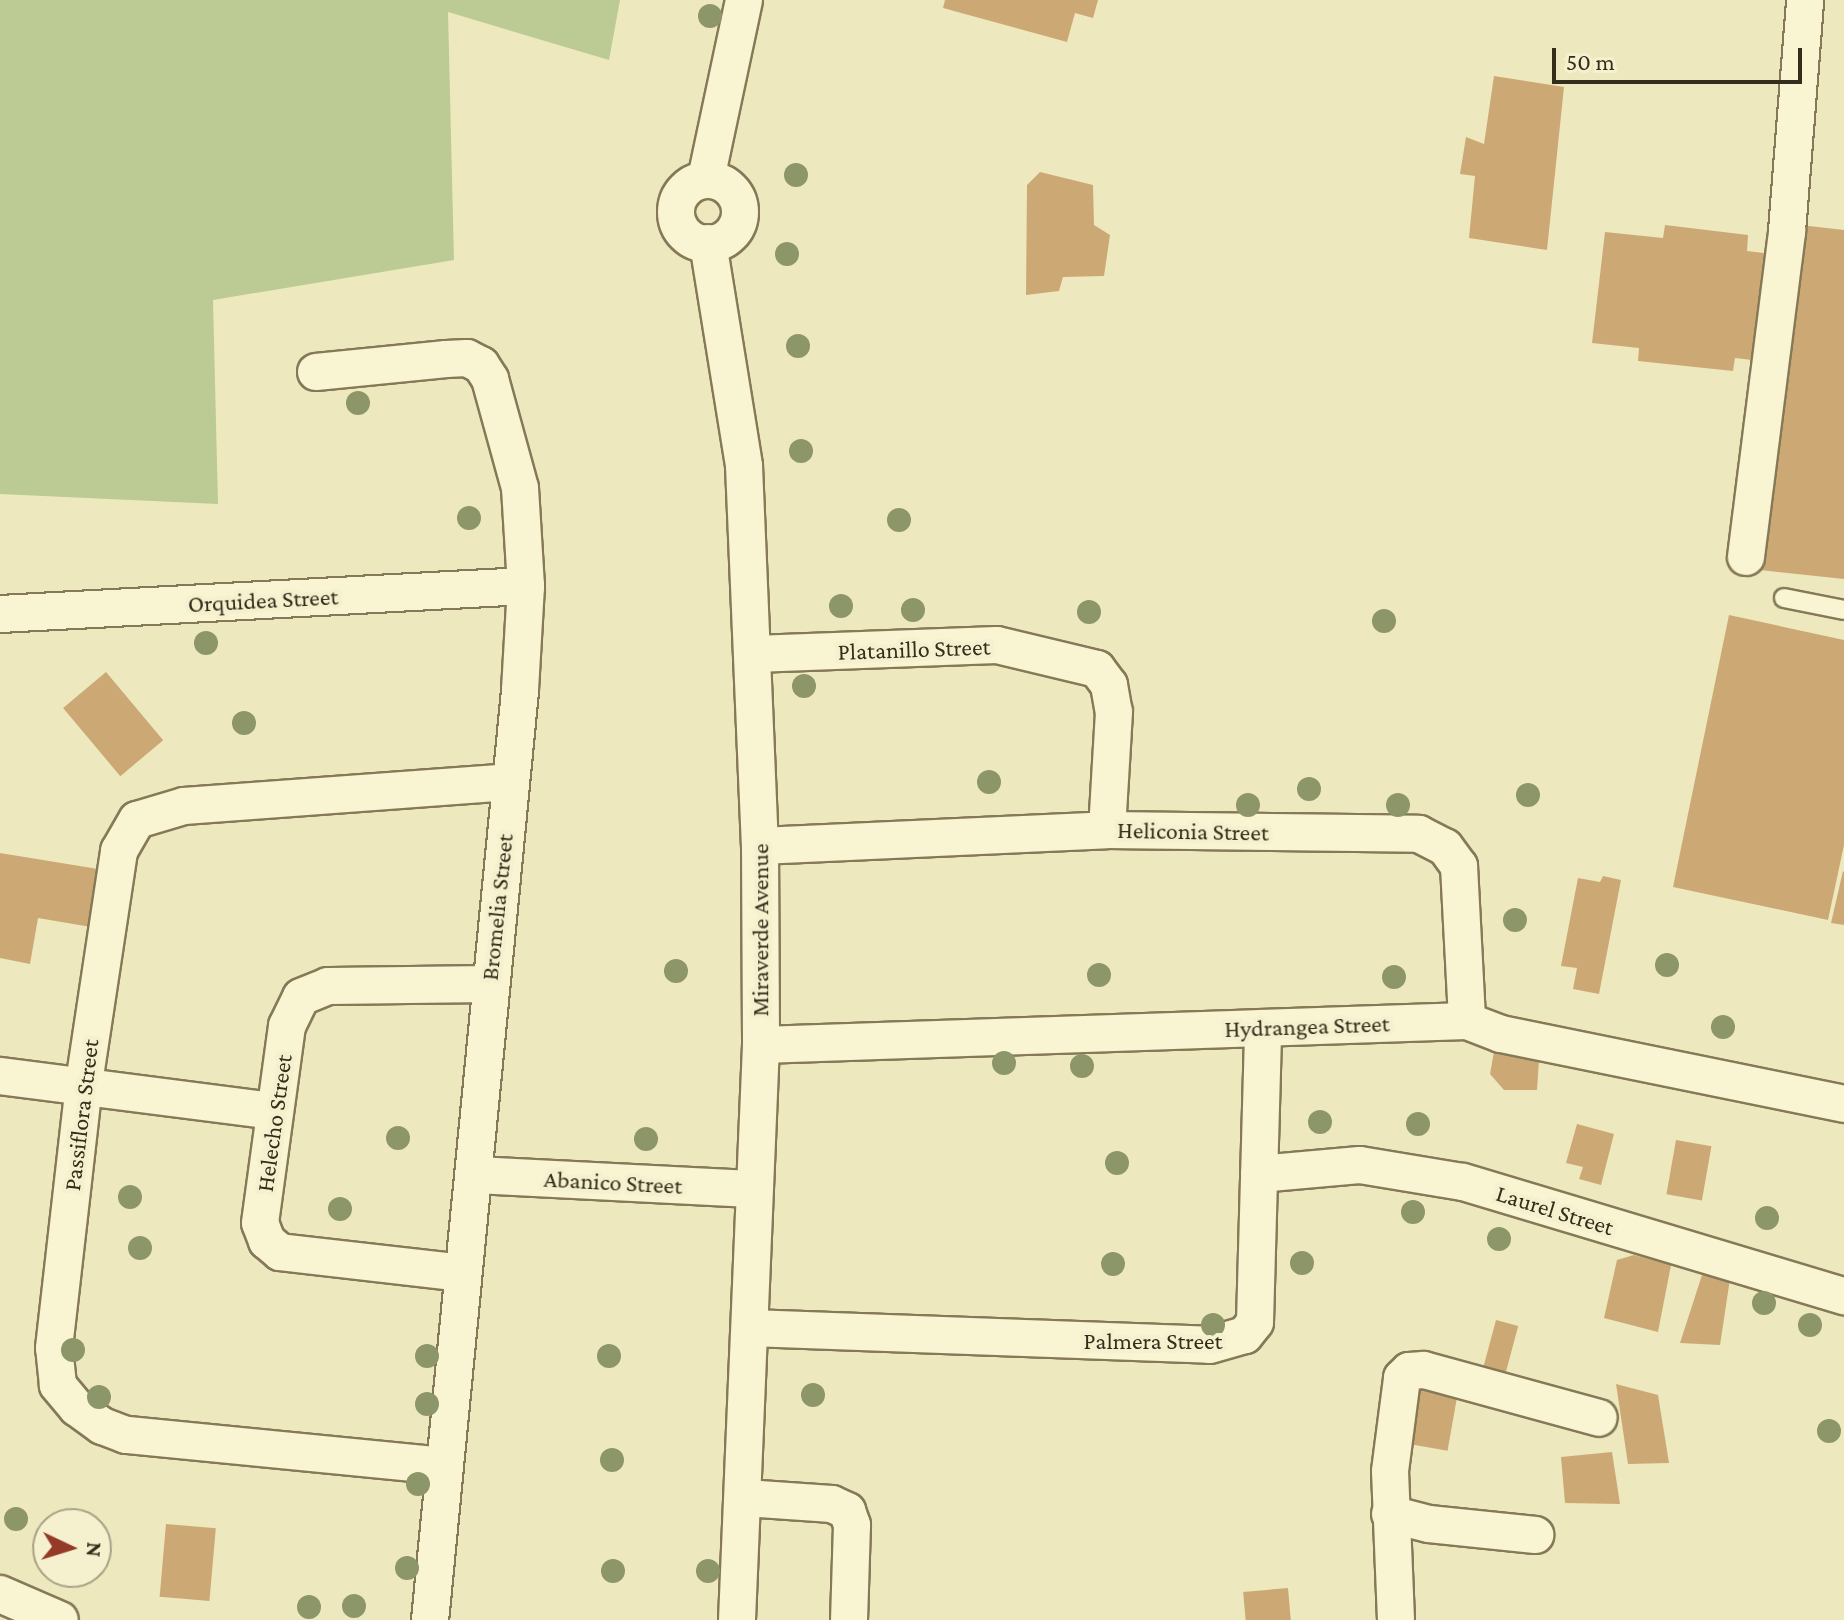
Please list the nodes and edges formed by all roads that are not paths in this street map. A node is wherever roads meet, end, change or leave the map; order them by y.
1 (744, 0) edge
2 (1805, 0) edge
3 (316, 372) dead end
4 (1746, 557) dead end
5 (526, 586) junction
6 (1784, 598) dead end
7 (1844, 610) edge
8 (0, 614) edge
9 (754, 654) junction
10 (509, 782) junction
11 (1107, 830) junction
12 (760, 846) junction
13 (490, 984) junction
14 (1467, 1021) junction
15 (1263, 1028) junction
16 (761, 1045) junction
17 (0, 1076) edge
18 (84, 1083) junction
19 (1844, 1104) edge
20 (275, 1111) junction
21 (1259, 1174) junction
22 (474, 1175) junction
23 (753, 1189) junction
24 (463, 1273) junction
25 (1844, 1296) edge
26 (750, 1328) junction
27 (1599, 1418) dead end
28 (444, 1466) junction
29 (745, 1498) junction
30 (1390, 1514) junction
31 (1535, 1535) dead end
32 (0, 1594) edge
33 (60, 1620) edge
34 (430, 1620) edge
35 (737, 1620) edge
36 (849, 1620) edge
37 (1396, 1620) edge

1 - 9 street, Miraverde Avenue
2 - 4 street
3 - 5 street, Bromelia Street
5 - 8 street, Orquidea Street
5 - 10 street, Bromelia Street
6 - 7 lane
9 - 11 street, Platanillo Street
9 - 12 street, Miraverde Avenue
10 - 13 street, Bromelia Street
10 - 18 street, Passiflora Street
11 - 12 street, Heliconia Street
11 - 14 street, Heliconia Street
12 - 16 street, Miraverde Avenue
13 - 20 street, Helecho Street
13 - 22 street, Bromelia Street
14 - 15 street, Hydrangea Street
14 - 19 street, Hydrangea Street
15 - 16 street, Hydrangea Street
15 - 21 street, Palmera Street
16 - 23 street, Miraverde Avenue
17 - 18 street
18 - 20 street
18 - 28 street, Passiflora Street
20 - 24 street, Helecho Street
21 - 25 street, Laurel Street
21 - 26 street, Palmera Street
22 - 23 street, Abanico Street
22 - 24 street, Bromelia Street
23 - 26 street, Miraverde Avenue
24 - 28 street, Bromelia Street
26 - 29 street, Miraverde Avenue
27 - 30 street
28 - 34 street, Bromelia Street
29 - 35 street, Miraverde Avenue
29 - 36 street
30 - 31 street
30 - 37 street
32 - 33 street

